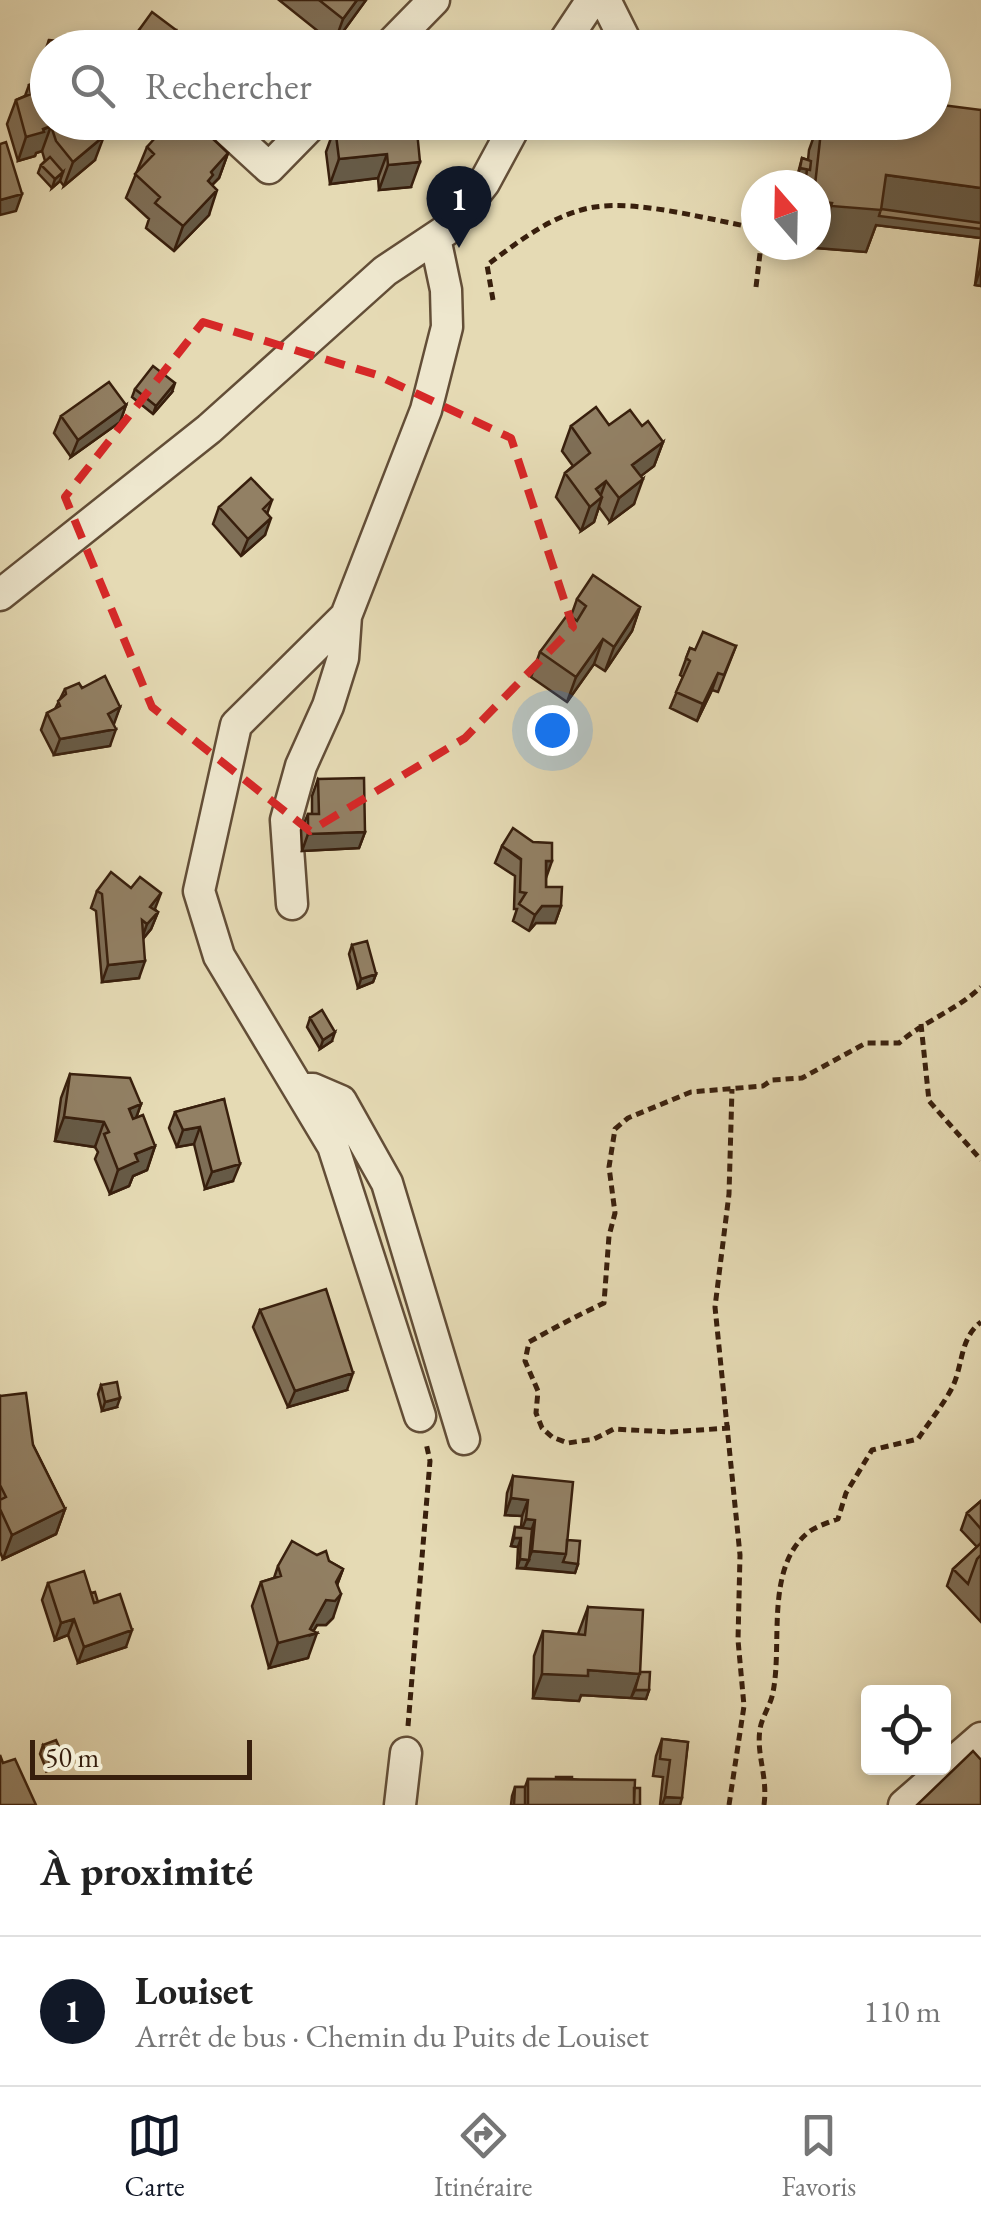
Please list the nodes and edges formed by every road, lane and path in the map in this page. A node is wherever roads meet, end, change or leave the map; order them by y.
1 (434, 0) edge
2 (592, 0) edge
3 (605, 0) edge
4 (405, 30) edge
5 (572, 30) edge
6 (620, 30) edge
7 (239, 140) edge
8 (296, 140) edge
9 (507, 140) edge
10 (741, 225) edge
11 (437, 251) junction
12 (760, 260) edge
13 (756, 287) dead end
14 (493, 300) dead end
15 (0, 596) edge
16 (346, 616) junction
17 (292, 904) dead end
18 (981, 987) edge
19 (920, 1024) junction
20 (298, 1089) junction
21 (732, 1089) junction
22 (981, 1160) edge
23 (981, 1322) edge
24 (420, 1416) joint
25 (730, 1428) junction
26 (464, 1439) dead end
27 (981, 1738) edge
28 (406, 1753) joint
29 (400, 1805) edge
30 (728, 1805) edge
31 (764, 1805) edge
32 (904, 1805) edge

1 - 4 street
2 - 5 street
3 - 6 street
7 - 8 street
9 - 11 street
10 - 14 path
11 - 15 street
11 - 16 street
12 - 13 path
16 - 17 street
16 - 20 street
18 - 19 path
19 - 21 path
19 - 22 path
20 - 24 street
20 - 26 street
21 - 25 path
21 - 25 path
23 - 31 path
24 - 28 path
25 - 30 path
27 - 32 street
28 - 29 street

